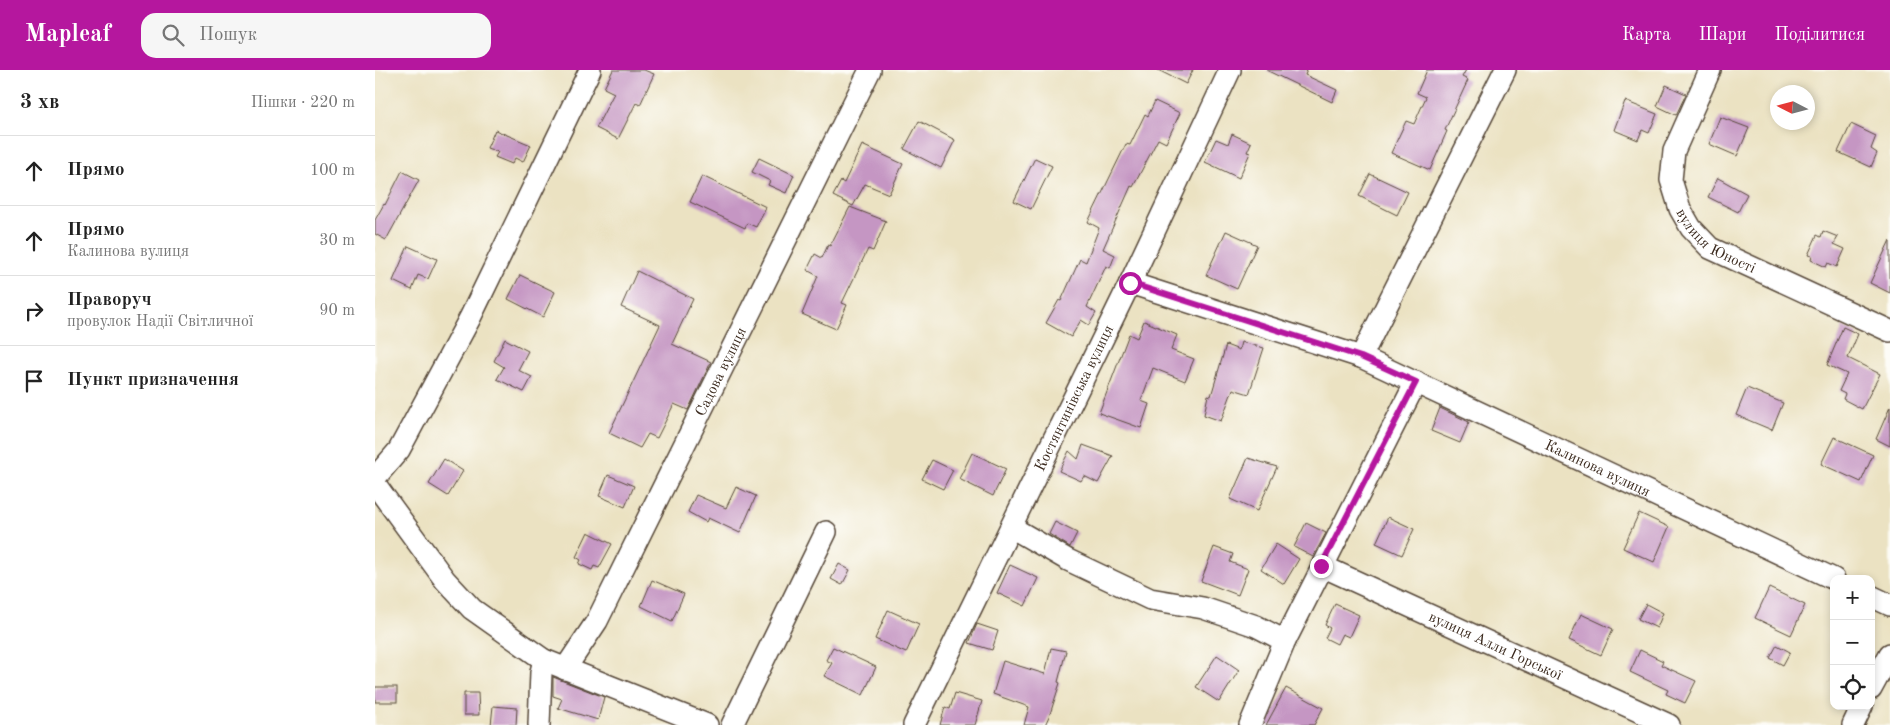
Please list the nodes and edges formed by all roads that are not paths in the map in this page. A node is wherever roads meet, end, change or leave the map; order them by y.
1 (590, 70) edge
2 (870, 70) edge
3 (1230, 70) edge
4 (1505, 70) edge
5 (1710, 70) edge
6 (1130, 283) junction
7 (1890, 331) edge
8 (1361, 357) junction
9 (1416, 382) junction
10 (375, 478) edge
11 (375, 484) edge
12 (1011, 527) junction
13 (827, 532) dead end
14 (1321, 566) junction
15 (1830, 577) edge
16 (1875, 598) edge
17 (1890, 605) edge
18 (1285, 641) junction
19 (1890, 654) edge
20 (544, 660) junction
21 (565, 669) junction
22 (1875, 682) edge
23 (1861, 710) edge
24 (539, 725) edge
25 (707, 725) edge
26 (732, 725) edge
27 (914, 725) edge
28 (1250, 725) edge
29 (1669, 725) edge
30 (1853, 725) edge

1 - 10 street
2 - 21 street, Садова вулиця
3 - 6 street, Костянтинівська вулиця
4 - 8 street
5 - 7 street, вулиця Юності
6 - 8 street, Калинова вулиця
6 - 12 street, Костянтинівська вулиця
8 - 9 street, Калинова вулиця
9 - 14 street
9 - 15 street, Калинова вулиця
11 - 20 street
12 - 18 street
12 - 27 street, Костянтинівська вулиця
13 - 26 street
14 - 18 street
14 - 29 street, вулиця Алли Горської
16 - 17 street
18 - 28 street
19 - 22 street
20 - 21 street
20 - 24 street
21 - 25 street
23 - 30 street

